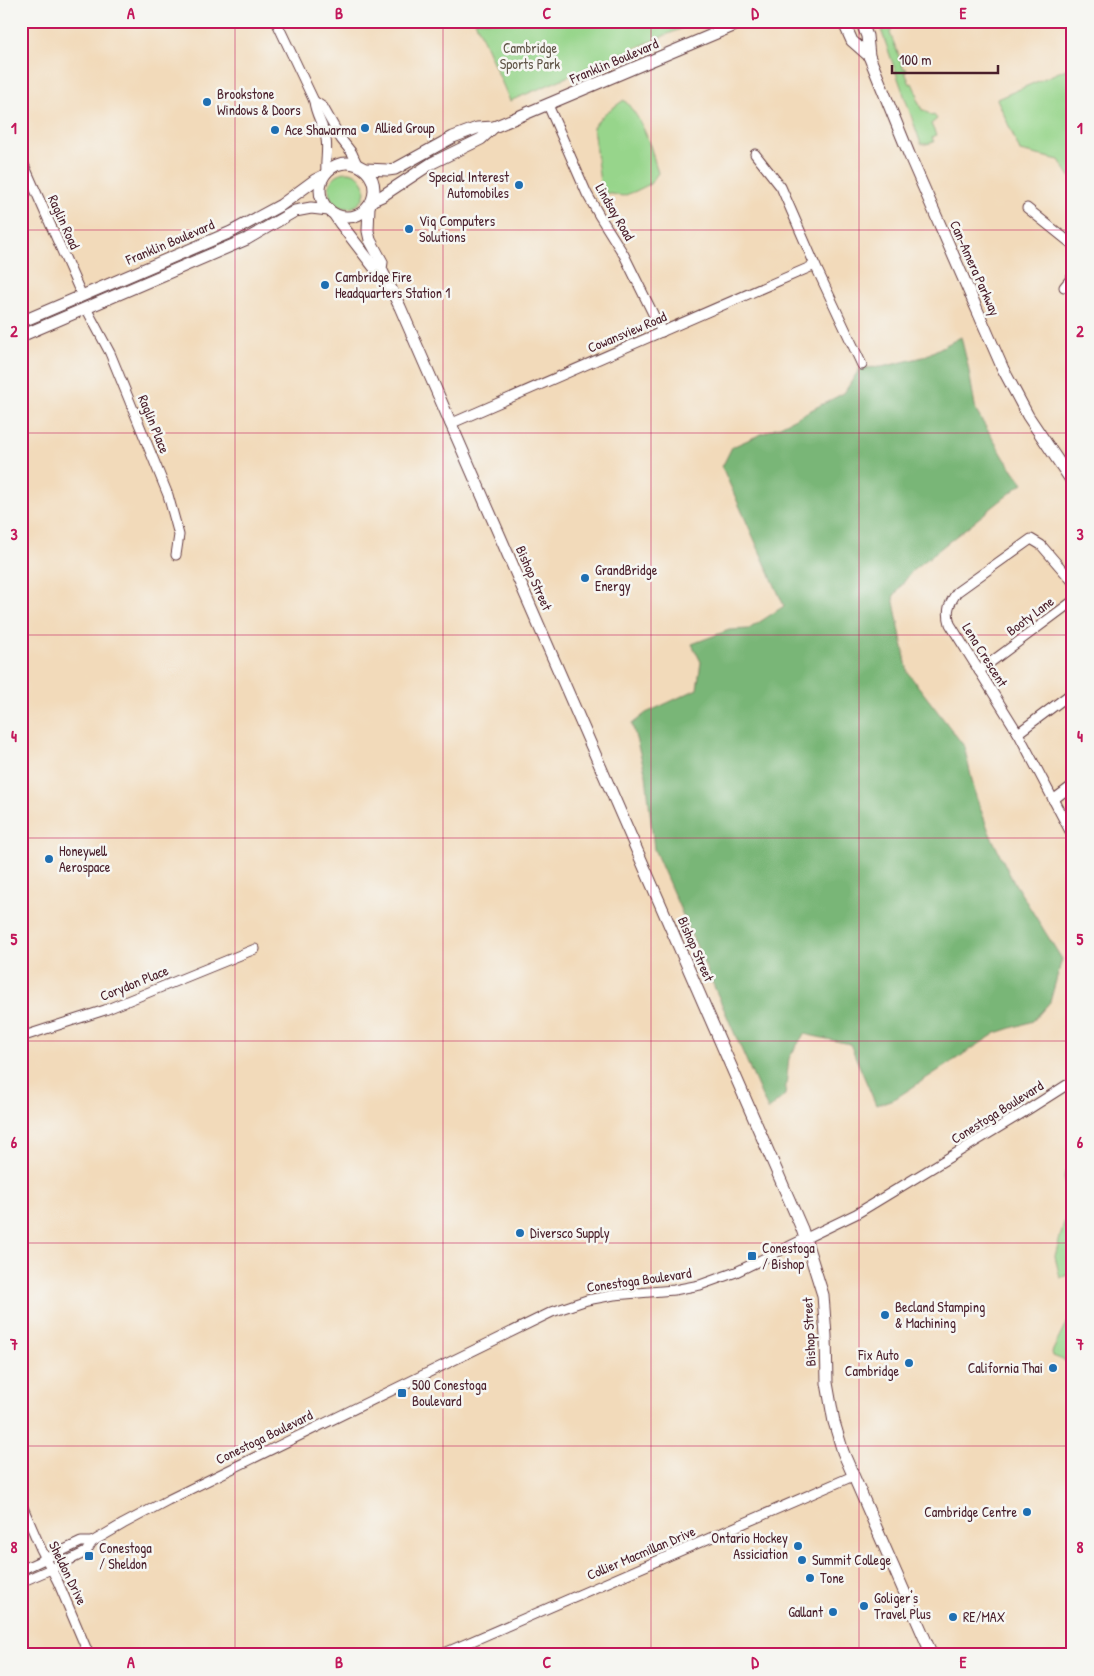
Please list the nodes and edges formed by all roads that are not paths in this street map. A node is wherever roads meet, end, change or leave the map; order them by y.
1 (276, 21) edge
2 (745, 21) edge
3 (843, 21) edge
4 (861, 21) edge
5 (867, 21) edge
6 (867, 36) junction
7 (868, 56) junction
8 (314, 101) junction
9 (548, 105) junction
10 (494, 127) junction
11 (755, 154) dead end
12 (21, 158) edge
13 (361, 166) junction
14 (325, 174) junction
15 (371, 203) junction
16 (1027, 208) dead end
17 (332, 212) junction
18 (1073, 245) edge
19 (815, 266) junction
20 (381, 269) junction
21 (1073, 276) edge
22 (1064, 287) dead end
23 (82, 296) junction
24 (86, 308) junction
25 (21, 322) edge
26 (662, 332) junction
27 (21, 336) edge
28 (862, 365) dead end
29 (450, 424) junction
30 (1073, 483) edge
31 (176, 554) dead end
32 (1073, 582) edge
33 (1073, 600) edge
34 (979, 670) junction
35 (1073, 692) edge
36 (1018, 733) junction
37 (1073, 785) edge
38 (1053, 800) junction
39 (1073, 837) edge
40 (255, 949) dead end
41 (21, 1036) edge
42 (1073, 1081) edge
43 (805, 1238) junction
44 (853, 1476) junction
45 (21, 1503) edge
46 (92, 1542) junction
47 (46, 1559) junction
48 (51, 1569) junction
49 (21, 1570) edge
50 (21, 1582) edge
51 (89, 1655) edge
52 (440, 1655) edge
53 (932, 1655) edge

1 - 8 street
2 - 9 main road, Franklin Boulevard
3 - 7 main road, Can-Amera Parkway
4 - 6 main road, Can-Amera Parkway
5 - 6 main road
6 - 7 main road, Can-Amera Parkway
7 - 30 main road, Can-Amera Parkway
8 - 13 street
8 - 14 street
9 - 10 main road, Franklin Boulevard
9 - 26 street, Lindsay Road
10 - 13 main road, Franklin Boulevard
10 - 15 main road, Franklin Boulevard
11 - 19 street
12 - 23 street, Raglin Road
13 - 14 main road
13 - 15 main road
14 - 17 main road
14 - 23 main road, Franklin Boulevard
15 - 17 main road
15 - 20 main road, Bishop Street
16 - 18 street
17 - 20 main road, Bishop Street
17 - 24 main road, Franklin Boulevard
19 - 26 street, Cowansview Road
19 - 28 street
20 - 29 main road, Bishop Street
21 - 22 street
23 - 25 main road, Franklin Boulevard
24 - 27 main road, Franklin Boulevard
24 - 31 street, Raglin Place
26 - 29 street, Cowansview Road
29 - 43 main road, Bishop Street
32 - 34 street, Lena Crescent
33 - 34 street, Booty Lane
34 - 36 street, Lena Crescent
35 - 36 street
36 - 38 street, Lena Crescent
37 - 38 street
38 - 39 street, Lena Crescent
40 - 41 street, Corydon Place
42 - 43 street, Conestoga Boulevard
43 - 44 main road, Bishop Street
43 - 46 street, Conestoga Boulevard
44 - 52 street, Collier Macmillan Drive
44 - 53 main road, Bishop Street
45 - 47 street, Sheldon Drive
46 - 47 street, Conestoga Boulevard
46 - 48 street, Conestoga Boulevard
47 - 48 street, Sheldon Drive
47 - 49 street, Conestoga Boulevard
48 - 50 street, Conestoga Boulevard
48 - 51 street, Sheldon Drive

